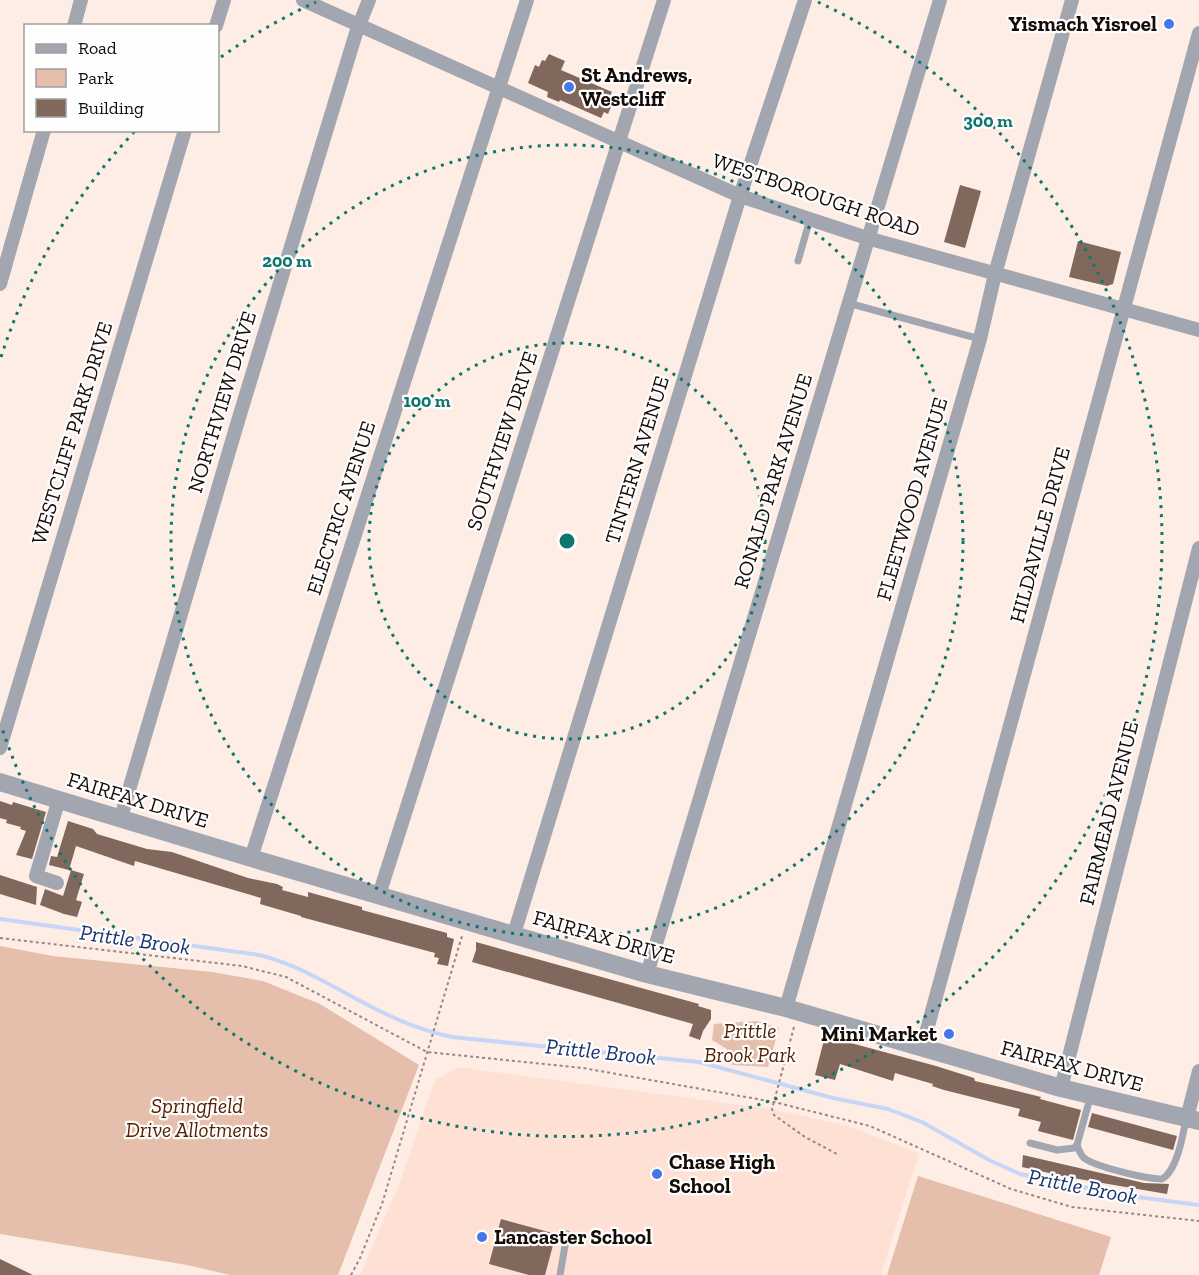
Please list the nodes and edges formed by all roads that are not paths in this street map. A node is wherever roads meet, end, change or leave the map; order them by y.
1 (81, 0) edge
2 (224, 0) edge
3 (303, 0) edge
4 (369, 0) edge
5 (527, 0) edge
6 (664, 0) edge
7 (805, 0) edge
8 (940, 0) edge
9 (1072, 0) edge
10 (75, 24) edge
11 (217, 24) edge
12 (358, 25) junction
13 (1199, 33) edge
14 (498, 87) junction
15 (43, 132) edge
16 (184, 132) edge
17 (619, 141) junction
18 (740, 196) junction
19 (810, 219) junction
20 (867, 238) junction
21 (798, 261) dead end
22 (995, 274) junction
23 (0, 284) edge
24 (848, 303) junction
25 (1123, 309) junction
26 (1199, 330) edge
27 (980, 339) junction
28 (1199, 548) edge
29 (0, 748) edge
30 (0, 782) edge
31 (59, 799) junction
32 (121, 817) junction
33 (251, 858) junction
34 (57, 883) dead end
35 (379, 895) junction
36 (514, 934) junction
37 (647, 974) junction
38 (786, 1008) junction
39 (922, 1048) junction
40 (1199, 1071) edge
41 (1060, 1088) junction
42 (1091, 1095) junction
43 (1193, 1120) edge
44 (1030, 1143) dead end
45 (1077, 1145) junction
46 (567, 1234) dead end
47 (560, 1275) edge

1 - 10 street
2 - 11 street
3 - 12 street, WESTBOROUGH ROAD
4 - 12 street, NORTHVIEW DRIVE
5 - 14 street, ELECTRIC AVENUE
6 - 17 street, SOUTHVIEW DRIVE
7 - 18 street, TINTERN AVENUE
8 - 20 street, RONALD PARK AVENUE
9 - 22 street, FLEETWOOD AVENUE
12 - 14 street, WESTBOROUGH ROAD
12 - 32 street, NORTHVIEW DRIVE
13 - 25 street, HILDAVILLE DRIVE
14 - 17 street, WESTBOROUGH ROAD
14 - 33 street, ELECTRIC AVENUE
15 - 23 street
16 - 29 street, WESTCLIFF PARK DRIVE
17 - 18 street, WESTBOROUGH ROAD
17 - 35 street, SOUTHVIEW DRIVE
18 - 19 street, WESTBOROUGH ROAD
18 - 36 street, TINTERN AVENUE
19 - 20 street, WESTBOROUGH ROAD
19 - 21 lane
20 - 22 street, WESTBOROUGH ROAD
20 - 24 street, RONALD PARK AVENUE
22 - 25 street, WESTBOROUGH ROAD
22 - 27 street, FLEETWOOD AVENUE
24 - 27 lane
24 - 37 street, RONALD PARK AVENUE
25 - 26 street, WESTBOROUGH ROAD
25 - 39 street, HILDAVILLE DRIVE
27 - 38 street, FLEETWOOD AVENUE
28 - 41 street, FAIRMEAD AVENUE
30 - 31 street, FAIRFAX DRIVE
31 - 32 street, FAIRFAX DRIVE
31 - 34 street
32 - 33 street, FAIRFAX DRIVE
33 - 35 street, FAIRFAX DRIVE
35 - 36 street, FAIRFAX DRIVE
36 - 37 street, FAIRFAX DRIVE
37 - 38 street, FAIRFAX DRIVE
38 - 39 street, FAIRFAX DRIVE
39 - 41 street, FAIRFAX DRIVE
40 - 43 street
41 - 42 street, FAIRFAX DRIVE
42 - 43 street, FAIRFAX DRIVE
42 - 45 lane
43 - 45 lane
44 - 45 lane
46 - 47 lane

